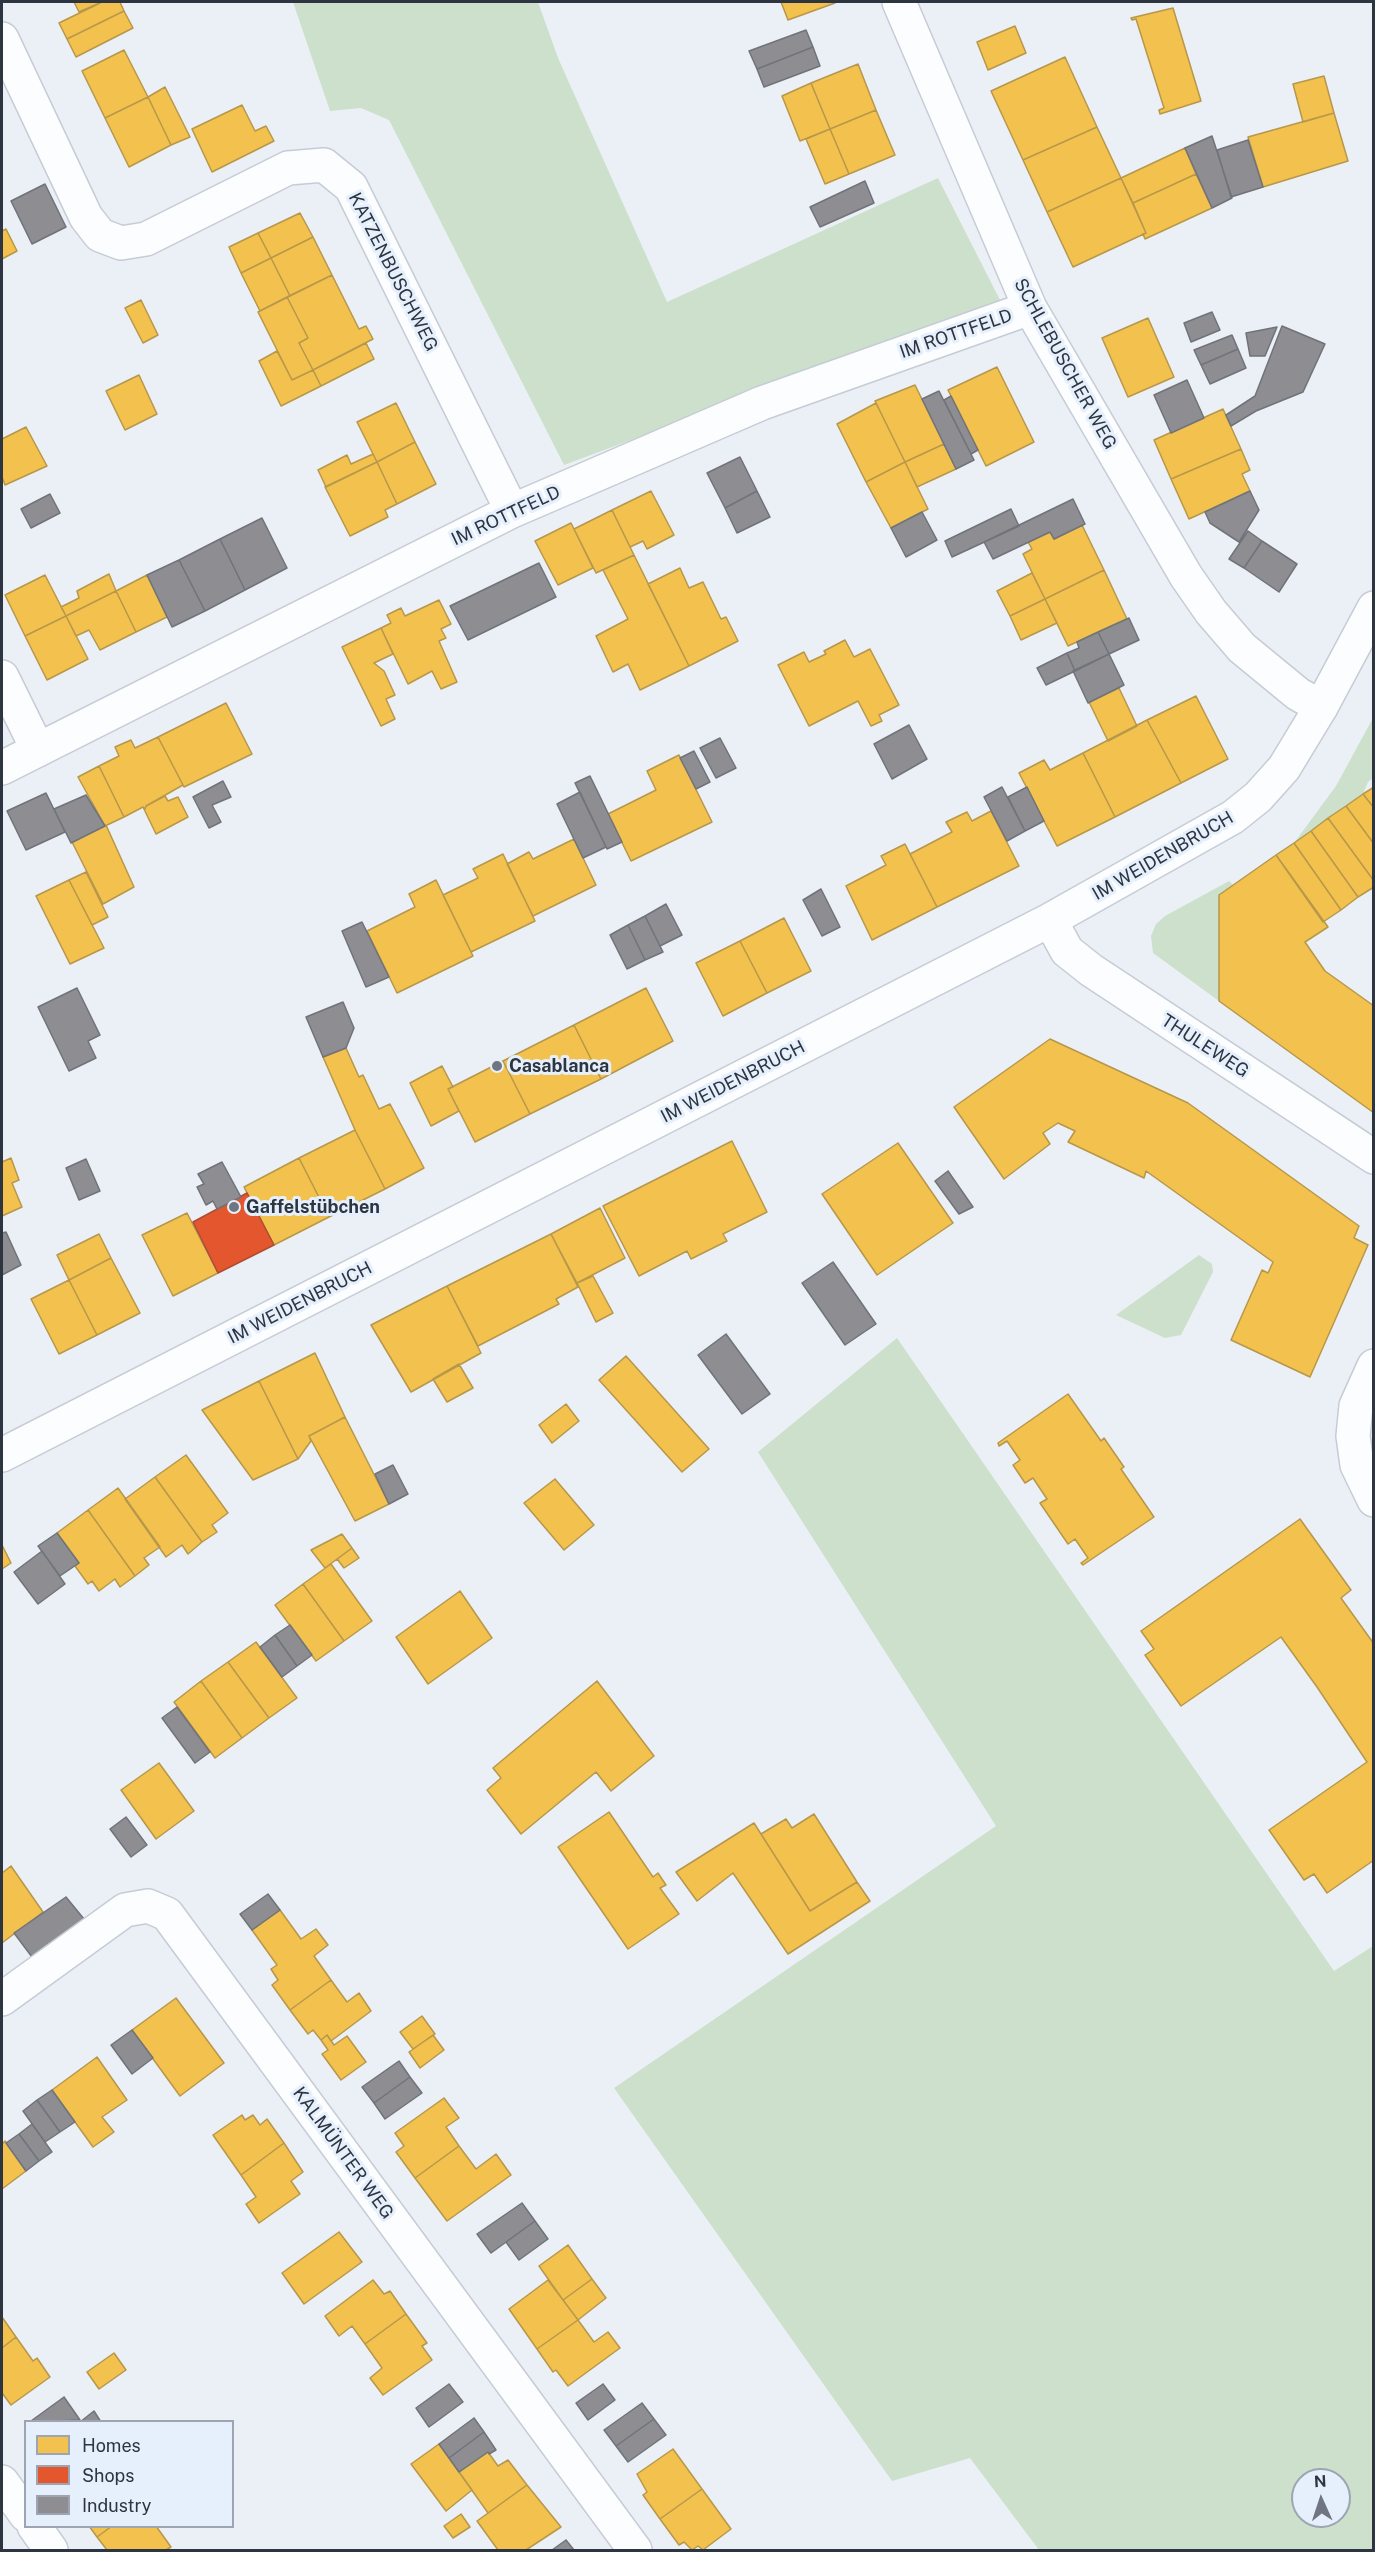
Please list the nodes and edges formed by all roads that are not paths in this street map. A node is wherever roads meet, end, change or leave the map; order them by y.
1 (899, 2) edge
2 (2, 39) edge
3 (1030, 308) junction
4 (512, 511) junction
5 (1374, 608) edge
6 (2, 677) edge
7 (1321, 707) junction
8 (38, 750) junction
9 (2, 768) edge
10 (1050, 920) junction
11 (1374, 1157) edge
12 (1374, 1366) edge
13 (2, 1455) edge
14 (1374, 1500) edge
15 (2, 1999) edge
16 (2, 2482) edge
17 (24, 2512) edge
18 (35, 2528) edge
19 (51, 2550) edge
20 (635, 2550) edge

1 - 3 street, SCHLEBUSCHER WEG
2 - 4 street, KATZENBUSCHWEG
3 - 4 street, IM ROTTFELD
3 - 7 street, SCHLEBUSCHER WEG
4 - 8 street, IM ROTTFELD
5 - 7 street, IM WEIDENBRUCH
6 - 8 street
7 - 10 street, IM WEIDENBRUCH
8 - 9 street, IM ROTTFELD
10 - 11 street, THULEWEG
10 - 13 street, IM WEIDENBRUCH
12 - 14 street
15 - 20 street, KALMÜNTER WEG
16 - 17 street
18 - 19 street

